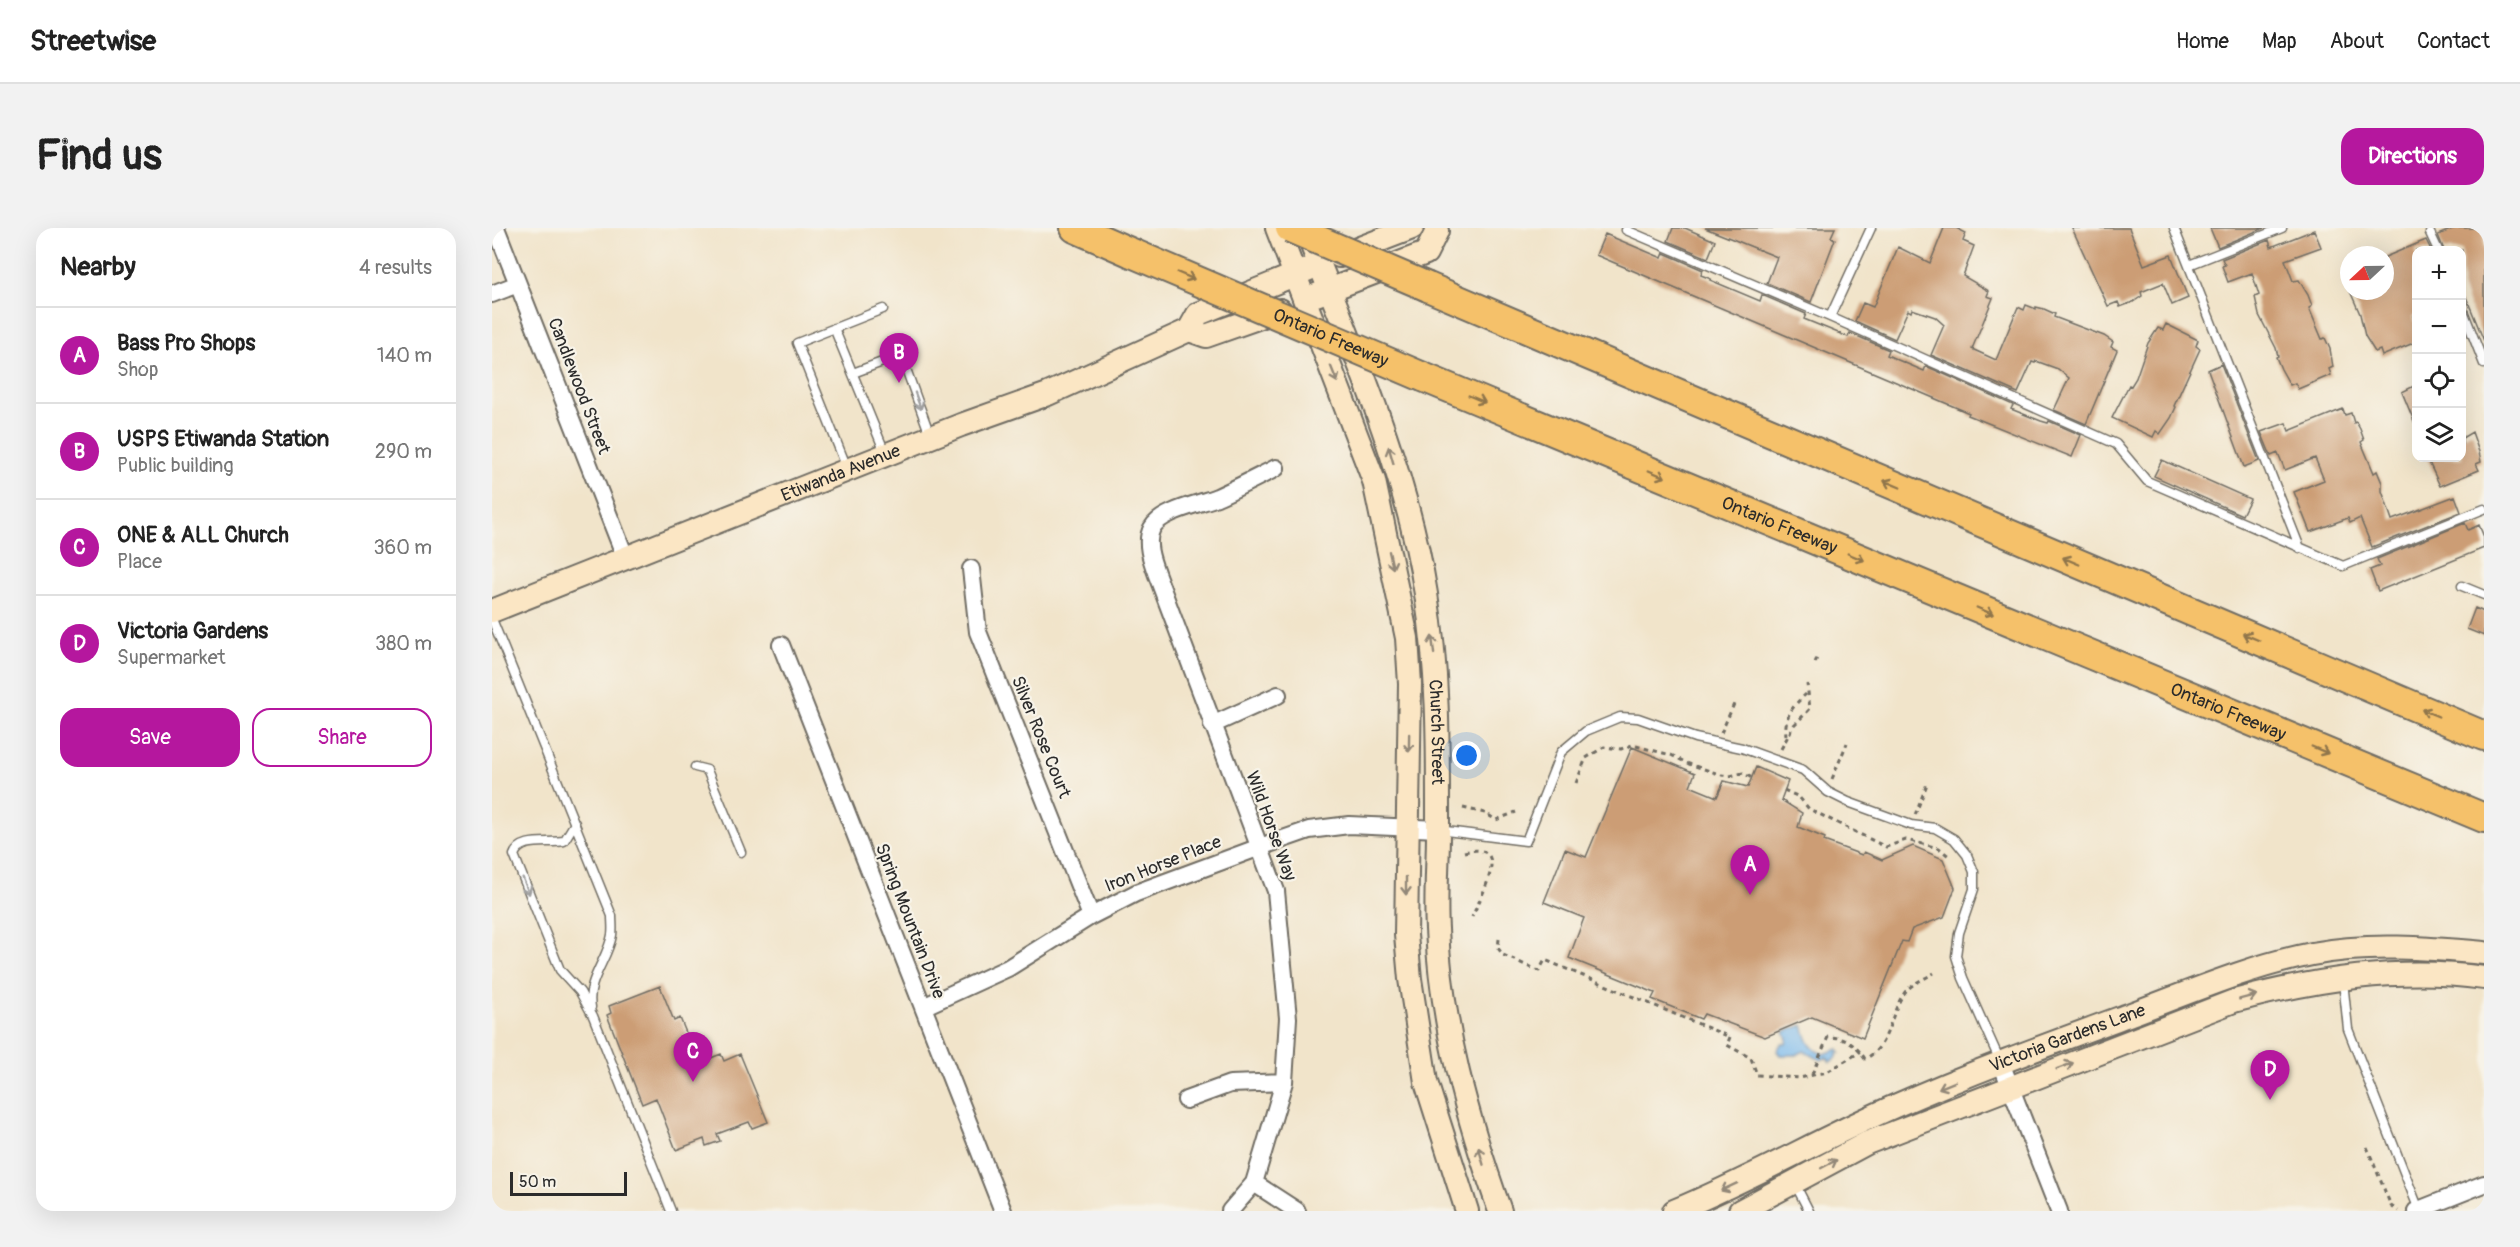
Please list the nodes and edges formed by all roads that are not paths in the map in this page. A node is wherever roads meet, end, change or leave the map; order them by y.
1 (496, 228) edge
2 (1075, 228) edge
3 (1277, 228) edge
4 (1290, 228) edge
5 (1305, 228) edge
6 (1412, 228) edge
7 (1871, 228) edge
8 (2174, 228) edge
9 (2282, 228) edge
10 (1434, 229) edge
11 (1626, 230) dead end
12 (2430, 233) dead end
13 (2436, 246) edge
14 (1319, 265) junction
15 (2189, 265) junction
16 (1295, 275) junction
17 (518, 284) junction
18 (1328, 291) junction
19 (492, 294) edge
20 (1304, 300) junction
21 (883, 309) dead end
22 (1830, 317) junction
23 (2466, 318) edge
24 (834, 328) junction
25 (1189, 330) junction
26 (2484, 364) edge
27 (853, 373) junction
28 (931, 437) junction
29 (886, 455) junction
30 (1275, 468) dead end
31 (848, 471) junction
32 (2484, 509) edge
33 (2300, 548) junction
34 (626, 559) junction
35 (971, 569) dead end
36 (2462, 586) dead end
37 (2484, 595) edge
38 (492, 611) edge
39 (492, 619) edge
40 (781, 645) dead end
41 (1278, 695) dead end
42 (1212, 724) junction
43 (2484, 736) edge
44 (695, 767) dead end
45 (2484, 818) edge
46 (575, 823) junction
47 (1407, 828) junction
48 (1438, 830) junction
49 (1260, 847) junction
50 (741, 852) dead end
51 (1091, 916) junction
52 (2483, 953) edge
53 (2343, 977) junction
54 (2484, 978) edge
55 (923, 1007) junction
56 (593, 1016) junction
57 (2001, 1063) junction
58 (1284, 1082) junction
59 (2011, 1087) junction
60 (1186, 1100) dead end
61 (1794, 1182) junction
62 (1254, 1183) junction
63 (2484, 1184) edge
64 (2418, 1210) edge
65 (671, 1211) edge
66 (1003, 1211) edge
67 (1230, 1211) edge
68 (1298, 1211) edge
69 (1467, 1211) edge
70 (1500, 1211) edge
71 (1674, 1211) edge
72 (1740, 1211) edge
73 (1809, 1211) edge
74 (2059, 1211) edge

1 - 17 street, Candlewood Street
2 -> 45 highway, Ontario Freeway, bridge
3 - 16 main road, Church Street
43 -> 4 highway, bridge
5 - 14 main road, Church Street
6 - 14 main road, Etiwanda Avenue
7 - 22 lane
8 - 15 lane
9 - 15 lane
10 - 18 main road, Etiwanda Avenue
11 - 22 lane
12 - 13 lane
14 - 16 main road, Etiwanda Avenue
14 - 18 main road, Church Street
15 - 33 lane
16 - 20 main road, Church Street
16 - 25 main road, Etiwanda Avenue
17 - 19 street
17 - 34 street, Candlewood Street
18 - 20 main road, Etiwanda Avenue
48 -> 18 main road, Church Street
20 - 25 main road, Etiwanda Avenue
20 -> 47 main road, Church Street
21 - 24 lane
22 - 33 lane
23 - 26 lane
24 - 27 lane
24 - 31 lane
25 - 28 main road, Etiwanda Avenue
27 -> 28 lane
27 - 29 lane
28 - 29 main road, Etiwanda Avenue
29 - 31 main road, Etiwanda Avenue
30 - 42 street, Wild Horse Way
31 - 34 main road, Etiwanda Avenue
32 - 33 lane
34 - 38 main road, Etiwanda Avenue
35 - 51 street, Silver Rose Court
36 - 37 lane
39 - 46 lane
40 - 55 street, Spring Mountain Drive
41 - 42 street
42 - 49 street, Wild Horse Way
44 - 50 lane
46 - 56 lane
46 -> 56 lane
47 - 48 street, Iron Horse Place
47 - 49 street, Iron Horse Place
47 -> 69 main road, Church Street
48 - 57 lane
70 -> 48 main road, Church Street
49 - 51 street, Iron Horse Place
49 - 58 street, Wild Horse Way
51 - 55 street, Iron Horse Place
52 - 53 main road
52 - 57 main road, Victoria Gardens Lane
53 - 54 main road, Victoria Gardens Lane
59 -> 53 main road, Victoria Gardens Lane
53 - 64 lane
55 - 66 street, Spring Mountain Drive
56 - 65 lane
57 - 59 street
57 -> 71 main road, Victoria Gardens Lane
58 - 60 street
58 - 62 street, Wild Horse Way
61 -> 59 main road, Victoria Gardens Lane
59 - 74 street
61 - 72 main road, Victoria Gardens Lane
61 - 73 lane
62 - 67 street, Wild Horse Way
62 - 68 street
63 - 64 street

